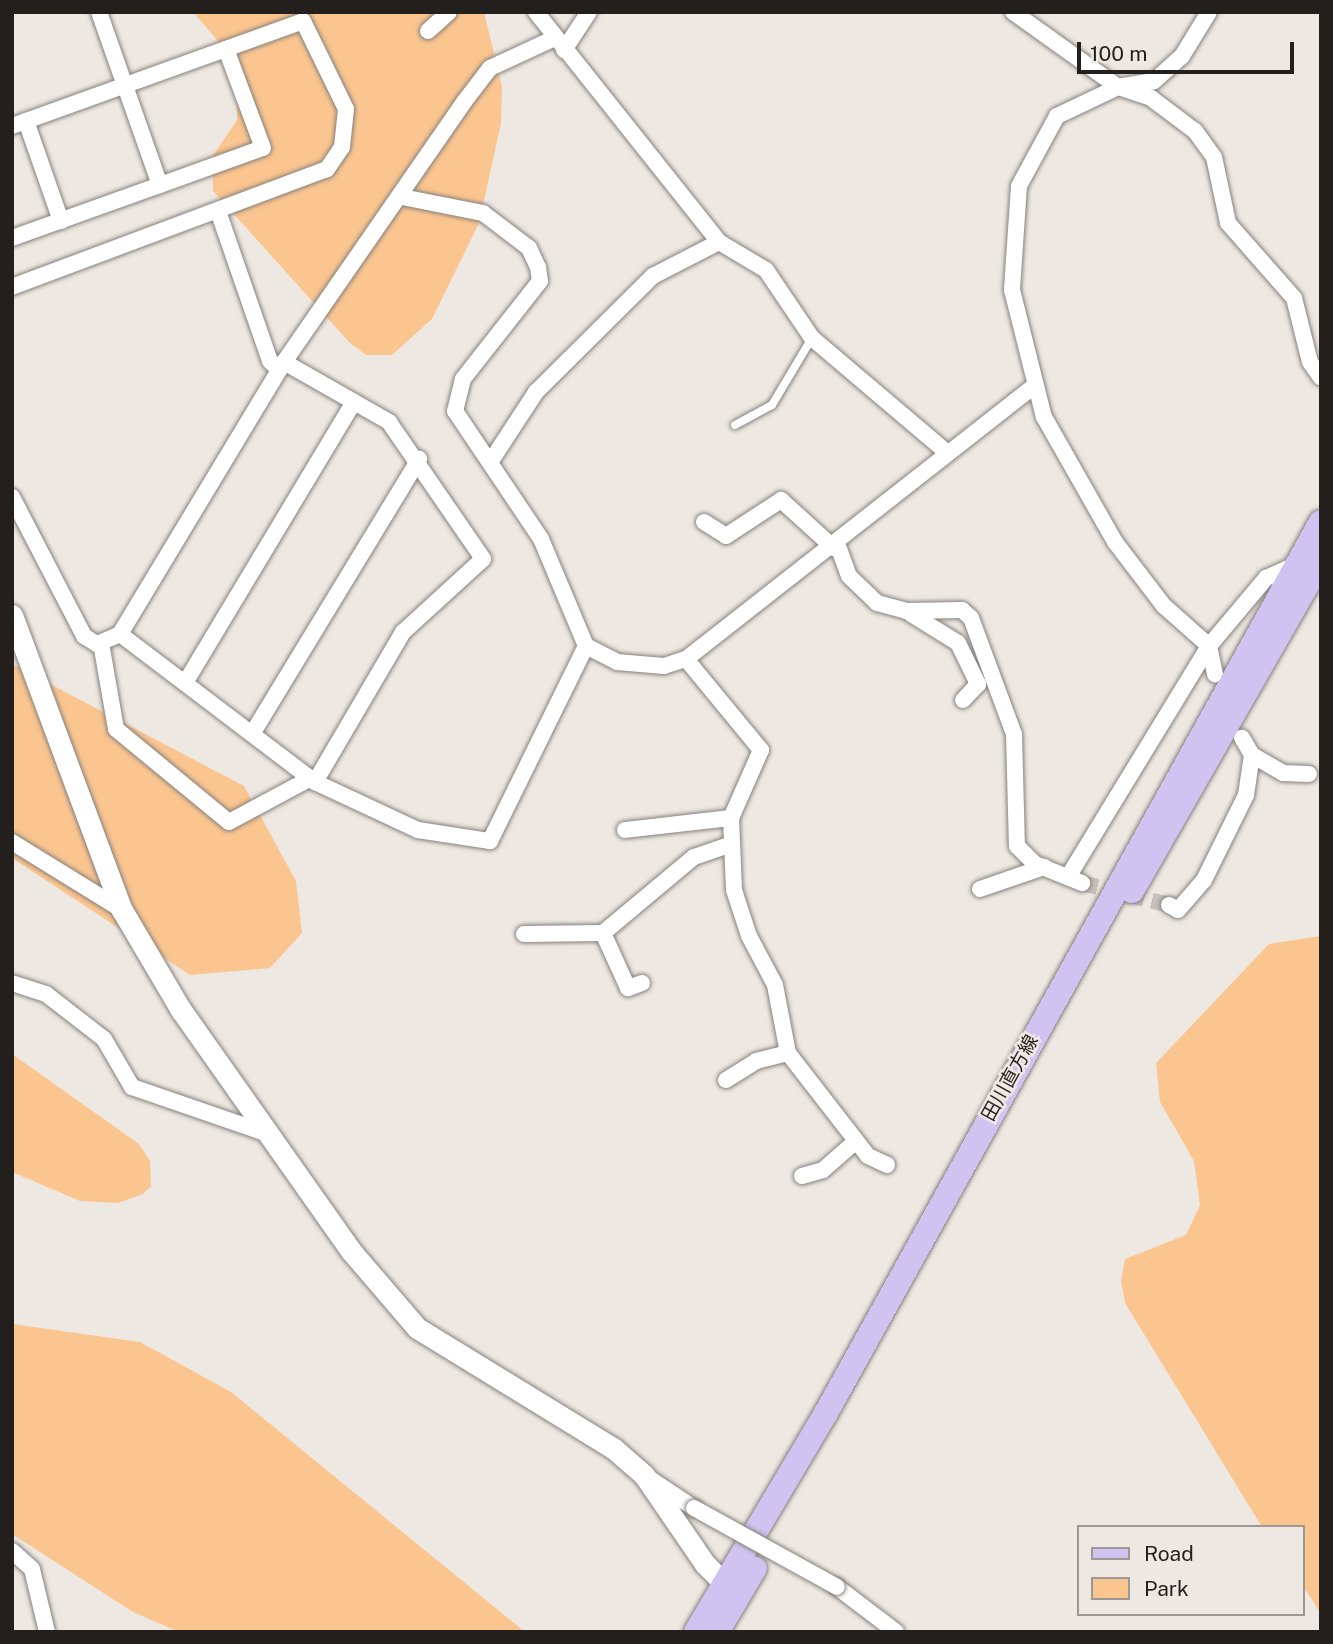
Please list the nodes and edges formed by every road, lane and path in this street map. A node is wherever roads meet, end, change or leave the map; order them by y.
1 (99, 12) edge
2 (449, 12) edge
3 (536, 12) edge
4 (589, 12) edge
5 (1013, 12) edge
6 (1209, 12) edge
7 (301, 17) edge
8 (428, 31) dead end
9 (559, 44) junction
10 (226, 49) junction
11 (125, 85) junction
12 (1118, 87) junction
13 (19, 123) edge
14 (160, 185) junction
15 (402, 197) junction
16 (218, 211) junction
17 (61, 221) junction
18 (12, 238) edge
19 (719, 242) junction
20 (12, 287) edge
21 (812, 338) junction
22 (281, 366) junction
23 (1321, 378) edge
24 (1034, 385) junction
25 (354, 402) junction
26 (735, 425) dead end
27 (944, 450) junction
28 (419, 459) junction
29 (491, 461) junction
30 (12, 497) edge
31 (704, 522) dead end
32 (1321, 522) edge
33 (836, 547) junction
34 (1311, 565) edge
35 (906, 611) junction
36 (12, 615) edge
37 (120, 634) junction
38 (101, 643) junction
39 (586, 646) junction
40 (1209, 646) junction
41 (686, 659) junction
42 (1215, 674) dead end
43 (184, 683) junction
44 (963, 700) dead end
45 (252, 734) junction
46 (1242, 738) dead end
47 (1252, 755) junction
48 (1309, 774) dead end
49 (313, 780) junction
50 (731, 818) junction
51 (625, 830) dead end
52 (12, 842) edge
53 (732, 844) junction
54 (1044, 867) junction
55 (979, 889) dead end
56 (1169, 905) tunnel mouth
57 (122, 910) junction
58 (603, 933) junction
59 (524, 934) dead end
60 (12, 983) edge
61 (642, 983) dead end
62 (788, 1053) junction
63 (726, 1080) dead end
64 (263, 1132) junction
65 (856, 1140) junction
66 (887, 1165) dead end
67 (802, 1176) dead end
68 (644, 1475) junction
69 (12, 1550) edge
70 (733, 1591) junction
71 (47, 1632) edge
72 (696, 1632) edge
73 (717, 1632) edge
74 (896, 1632) edge

1 - 11 street
2 - 8 street
3 - 9 street
4 - 9 street
5 - 12 street
6 - 12 street
7 - 10 street
7 - 16 street
9 - 15 street
9 - 19 street
10 - 11 street
10 - 14 street
11 - 13 street
11 - 14 street
12 - 23 street
12 - 24 street
13 - 17 street
14 - 17 street
15 - 22 street
15 - 29 street
16 - 20 street
16 - 22 street
17 - 18 street
19 - 21 street
19 - 29 street
21 - 26 lane
21 - 27 street
22 - 25 street
22 - 37 street
24 - 27 street
24 - 40 street
25 - 28 street
25 - 43 street
27 - 33 street
28 - 45 street
28 - 49 street
29 - 39 street
30 - 38 street
31 - 33 street
32 - 34 main road, 田川直方線
33 - 35 street
33 - 41 street
34 - 40 street
34 - 70 main road, 田川直方線
35 - 44 street
35 - 54 street
36 - 57 street
37 - 38 street
37 - 43 street
38 - 49 street
39 - 41 street
39 - 49 street
40 - 42 street
40 - 54 street
41 - 50 street
43 - 45 street
45 - 49 street
46 - 47 street
47 - 48 street
47 - 56 street
50 - 51 street
50 - 53 street
52 - 57 street
53 - 58 street
53 - 62 street
54 - 55 street
57 - 64 street
58 - 59 street
58 - 61 street
60 - 64 street
62 - 63 street
62 - 65 street
64 - 68 street
65 - 66 street
65 - 67 street
68 - 70 street
68 - 74 street, bridge
69 - 71 street
70 - 72 main road, 田川直方線
70 - 73 main road, 田川直方線

